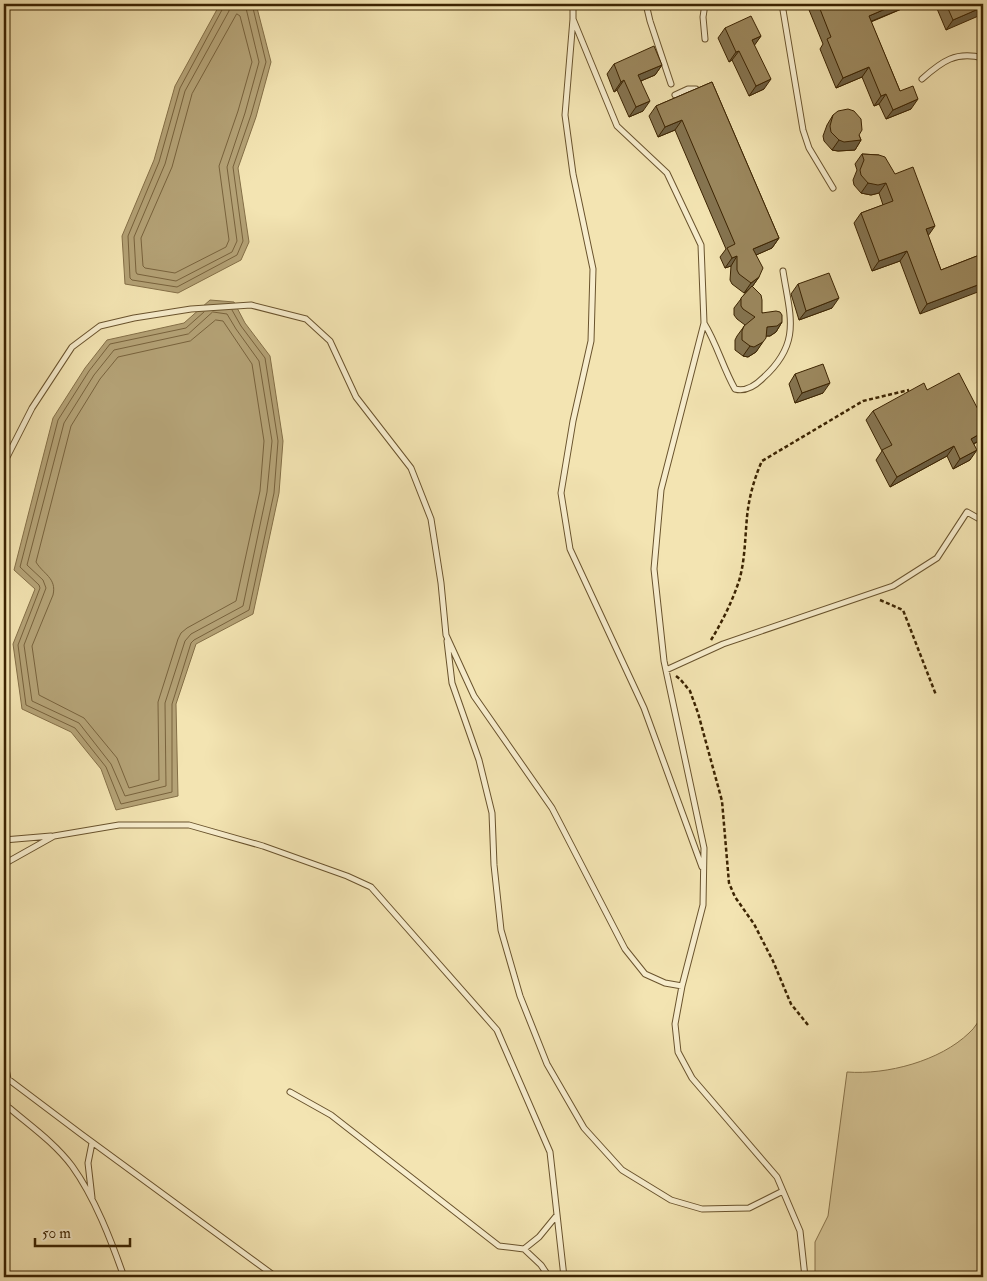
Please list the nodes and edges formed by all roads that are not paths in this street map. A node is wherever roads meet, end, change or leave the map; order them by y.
1 (573, 4) edge
2 (646, 4) edge
3 (722, 4) edge
4 (782, 4) edge
5 (705, 5) edge
6 (573, 18) junction
7 (705, 40) dead end
8 (983, 58) edge
9 (922, 79) dead end
10 (671, 84) dead end
11 (696, 89) edge
12 (675, 95) dead end
13 (833, 188) dead end
14 (783, 271) dead end
15 (704, 323) junction
16 (4, 463) edge
17 (983, 521) edge
18 (446, 636) junction
19 (666, 670) junction
20 (54, 836) junction
21 (4, 840) edge
22 (4, 864) edge
23 (703, 871) junction
24 (682, 986) junction
25 (4, 1059) edge
26 (8, 1079) junction
27 (290, 1092) dead end
28 (92, 1143) junction
29 (783, 1191) junction
30 (92, 1201) junction
31 (557, 1215) junction
32 (524, 1249) junction
33 (124, 1277) edge
34 (276, 1277) edge
35 (549, 1277) edge
36 (564, 1277) edge
37 (805, 1277) edge

1 - 6 lane
2 - 10 lane
3 - 5 lane
4 - 13 lane
5 - 7 lane
6 - 15 lane
6 - 23 lane
8 - 9 lane
11 - 12 lane
14 - 15 lane
15 - 19 lane
16 - 18 lane
17 - 19 lane
18 - 24 lane
18 - 29 lane
19 - 23 lane
20 - 21 lane
20 - 22 lane
20 - 31 lane
23 - 24 lane
24 - 29 lane
25 - 26 lane
26 - 28 lane
26 - 30 lane
27 - 32 lane
28 - 30 lane
28 - 34 lane
29 - 37 lane
30 - 33 lane
31 - 32 lane
31 - 36 lane
32 - 35 lane

